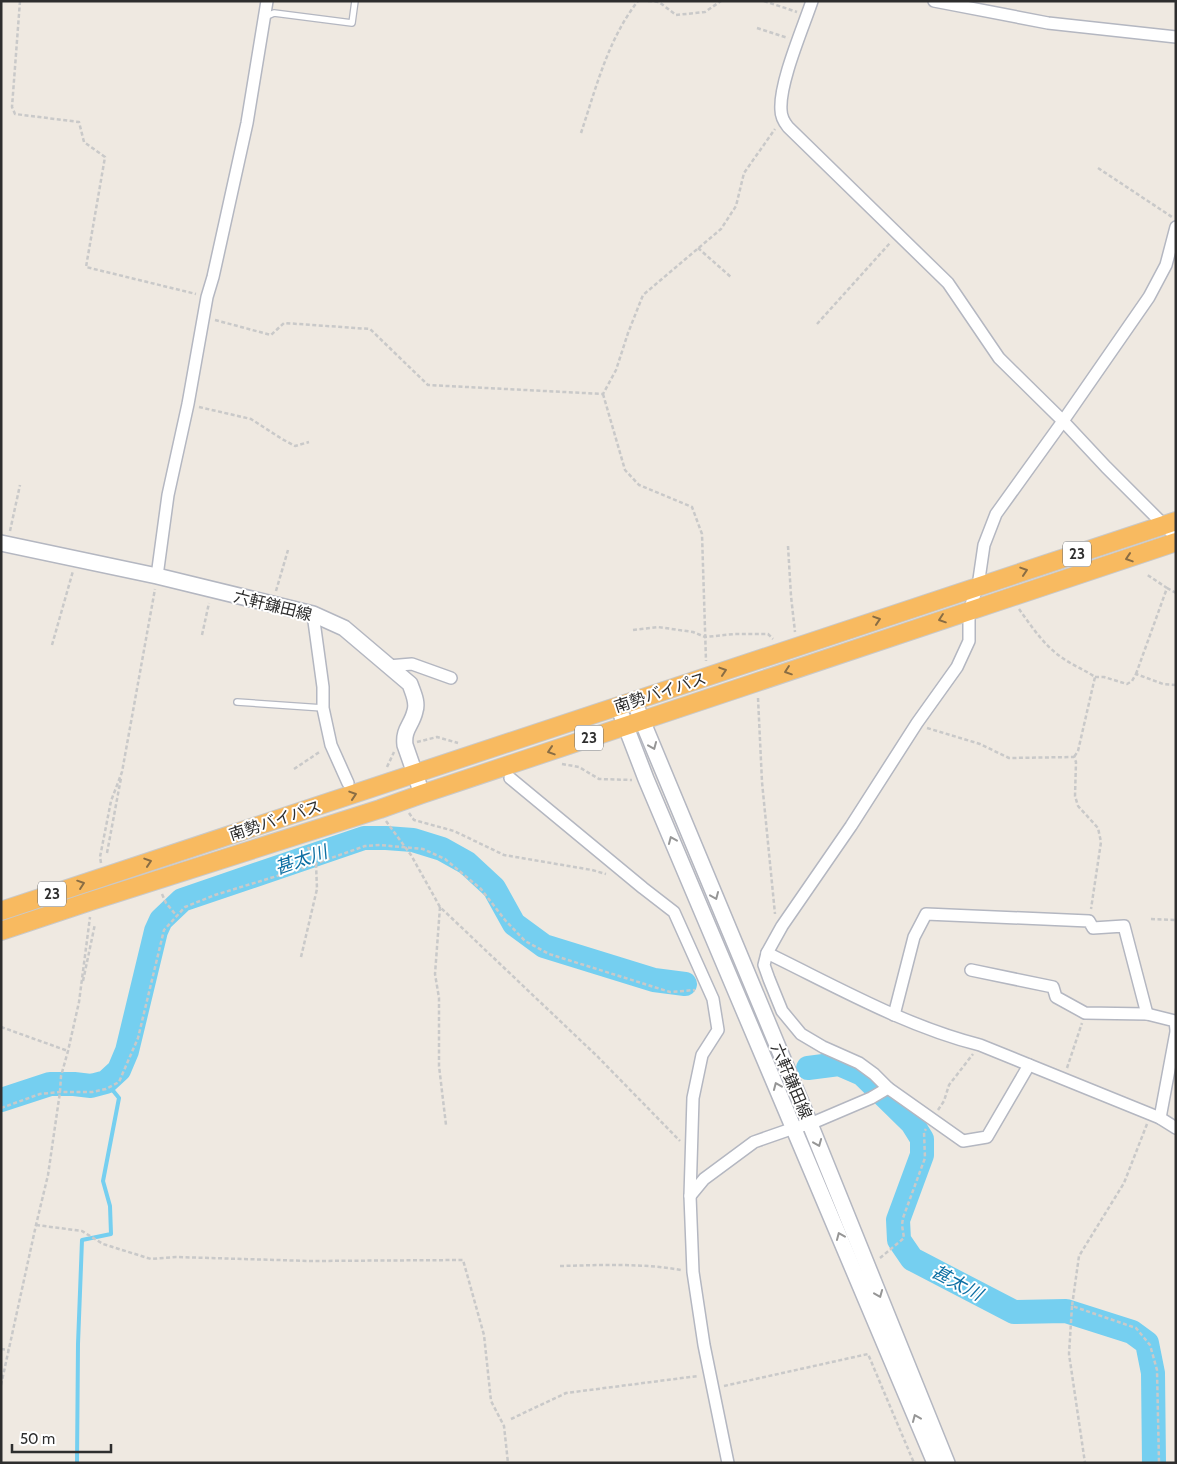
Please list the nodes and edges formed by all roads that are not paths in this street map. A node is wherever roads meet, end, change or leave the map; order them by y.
1 (267, 1) edge
2 (355, 1) edge
3 (812, 1) edge
4 (934, 1) edge
5 (265, 17) junction
6 (1176, 37) edge
7 (1176, 227) edge
8 (1063, 421) junction
9 (1172, 528) edge
10 (1176, 542) edge
11 (4, 544) edge
12 (157, 576) junction
13 (978, 586) junction
14 (969, 610) junction
15 (313, 614) junction
16 (388, 666) junction
17 (451, 678) dead end
18 (237, 702) dead end
19 (626, 704) junction
20 (323, 708) junction
21 (642, 720) junction
22 (625, 726) junction
23 (415, 774) junction
24 (510, 778) dead end
25 (348, 783) dead end
26 (422, 794) junction
27 (1, 911) edge
28 (1, 931) edge
29 (768, 953) junction
30 (971, 970) dead end
31 (1146, 1014) junction
32 (894, 1015) junction
33 (1175, 1021) edge
34 (1176, 1031) edge
35 (1029, 1064) junction
36 (887, 1088) junction
37 (1155, 1116) junction
38 (810, 1124) junction
39 (794, 1128) junction
40 (1176, 1128) edge
41 (690, 1196) junction
42 (728, 1463) edge
43 (935, 1463) edge
44 (947, 1463) edge

1 - 5 street
2 - 5 lane
3 - 8 street
4 - 6 street
5 - 12 street
7 - 8 street
8 - 9 street
8 - 13 street
13 -> 9 highway, 南勢バイパス / 23
10 -> 14 highway, 南勢バイパス / 23
11 - 12 main road, 六軒鎌田線
12 - 15 main road, 六軒鎌田線
13 - 14 street
19 -> 13 highway, 南勢バイパス / 23
14 -> 21 highway, 南勢バイパス / 23
14 - 29 street
15 - 16 main road, 六軒鎌田線
15 - 20 street
16 - 17 street
16 - 23 main road, 六軒鎌田線
18 - 20 lane
19 - 21 main road, 六軒鎌田線
19 - 22 main road, 六軒鎌田線
19 - 23 highway, 南勢バイパス / 23
20 - 25 street
21 - 22 highway, 南勢バイパス / 23
21 -> 38 main road, 六軒鎌田線
22 -> 26 highway, 南勢バイパス / 23
39 -> 22 main road, 六軒鎌田線
23 - 26 main road, 六軒鎌田線
27 -> 23 highway, 南勢バイパス / 23
24 - 41 street
26 - 28 highway, 南勢バイパス / 23
29 - 32 street
29 - 36 street
30 - 31 street
31 - 32 street
31 - 33 street
32 - 35 street
33 - 34 street
34 - 37 street
35 - 36 street
35 - 37 street
36 - 38 street
37 - 40 street
38 - 39 street
38 -> 44 main road, 六軒鎌田線
39 - 41 street
43 -> 39 main road, 六軒鎌田線
41 - 42 street

